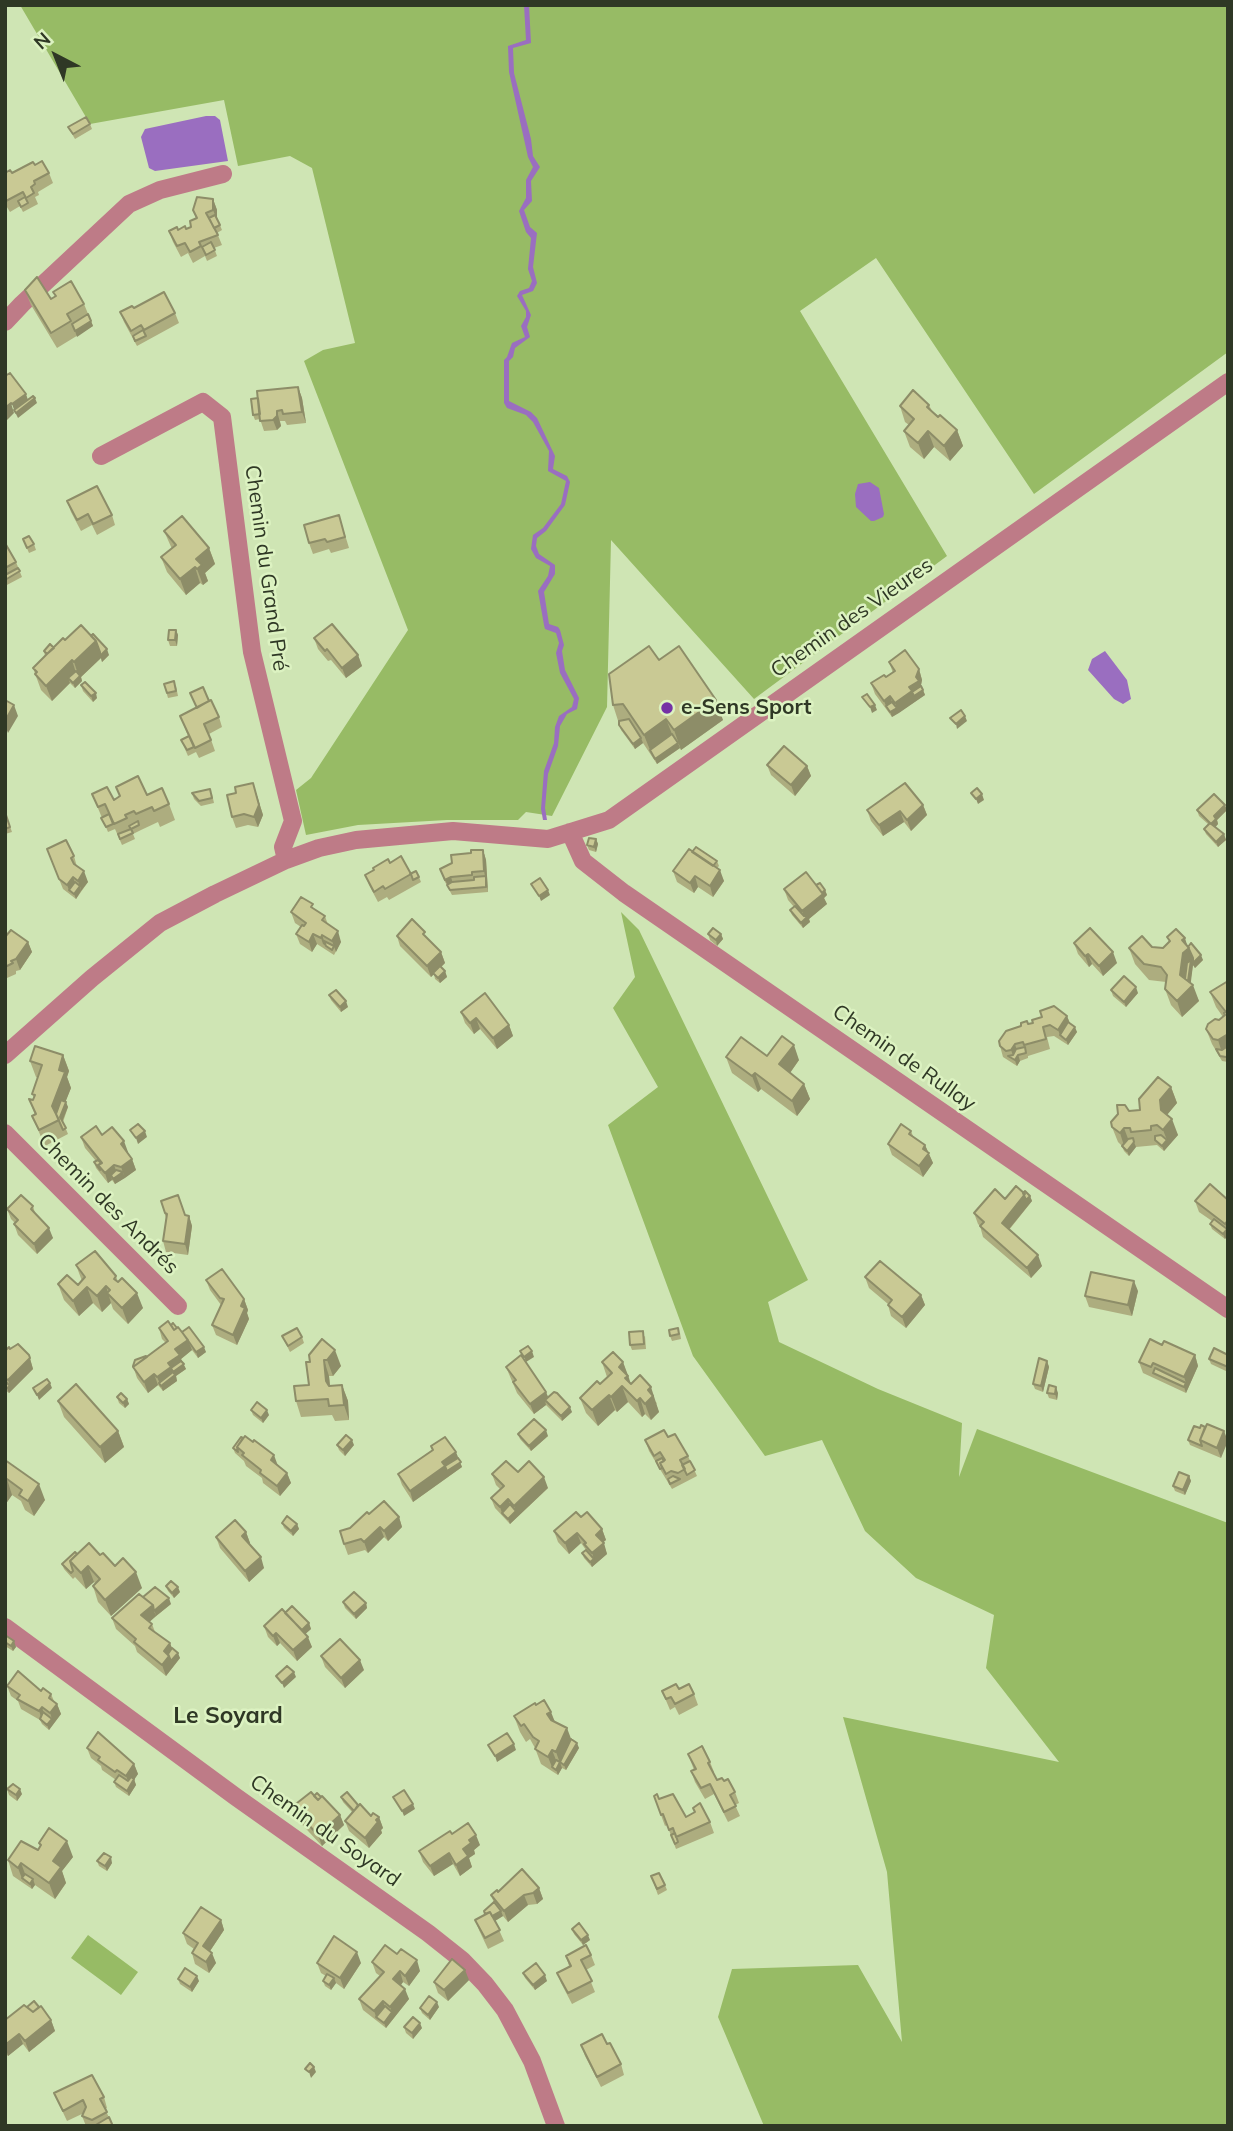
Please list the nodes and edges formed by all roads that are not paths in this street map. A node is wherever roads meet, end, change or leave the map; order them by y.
1 (223, 174) dead end
2 (5, 322) edge
3 (1228, 382) edge
4 (101, 456) dead end
5 (570, 832) junction
6 (286, 860) junction
7 (5, 1055) edge
8 (5, 1133) edge
9 (178, 1306) dead end
10 (1228, 1309) edge
11 (5, 1627) edge
12 (556, 2126) edge

1 - 2 street
3 - 5 street, Chemin des Vieures
4 - 6 street, Chemin du Grand Pré
5 - 6 street, Chemin des Vieures
5 - 10 street, Chemin de Rullay
6 - 7 street, Chemin des Vieures
8 - 9 street, Chemin des Andrés
11 - 12 street, Chemin du Soyard

